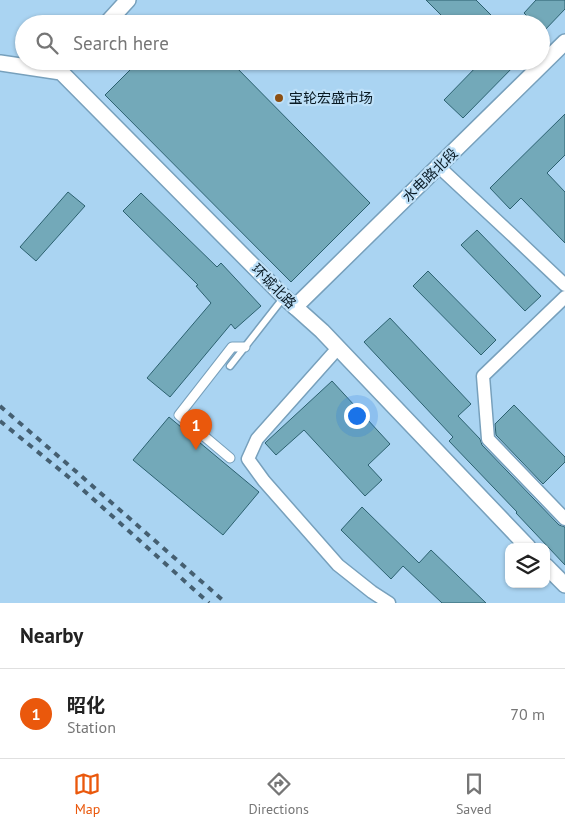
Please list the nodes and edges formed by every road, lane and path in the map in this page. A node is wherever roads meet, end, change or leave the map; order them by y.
1 (128, 0) edge
2 (114, 15) edge
3 (565, 42) edge
4 (550, 57) edge
5 (0, 64) edge
6 (15, 64) edge
7 (70, 70) edge
8 (536, 70) edge
9 (438, 166) junction
10 (565, 285) edge
11 (565, 297) edge
12 (289, 302) junction
13 (245, 347) junction
14 (338, 348) junction
15 (230, 366) dead end
16 (230, 458) dead end
17 (565, 519) edge
18 (524, 543) edge
19 (550, 570) edge
20 (565, 585) edge
21 (389, 603) edge

1 - 2 street
3 - 4 street, 水电路北段
5 - 6 street, 环城北路
7 - 12 street, 环城北路
8 - 9 street, 水电路北段
9 - 10 street
9 - 12 street, 水电路北段
11 - 17 street
12 - 13 lane
12 - 14 street, 环城北路
13 - 15 lane
13 - 16 street
14 - 18 street, 环城北路
14 - 21 street
19 - 20 street

